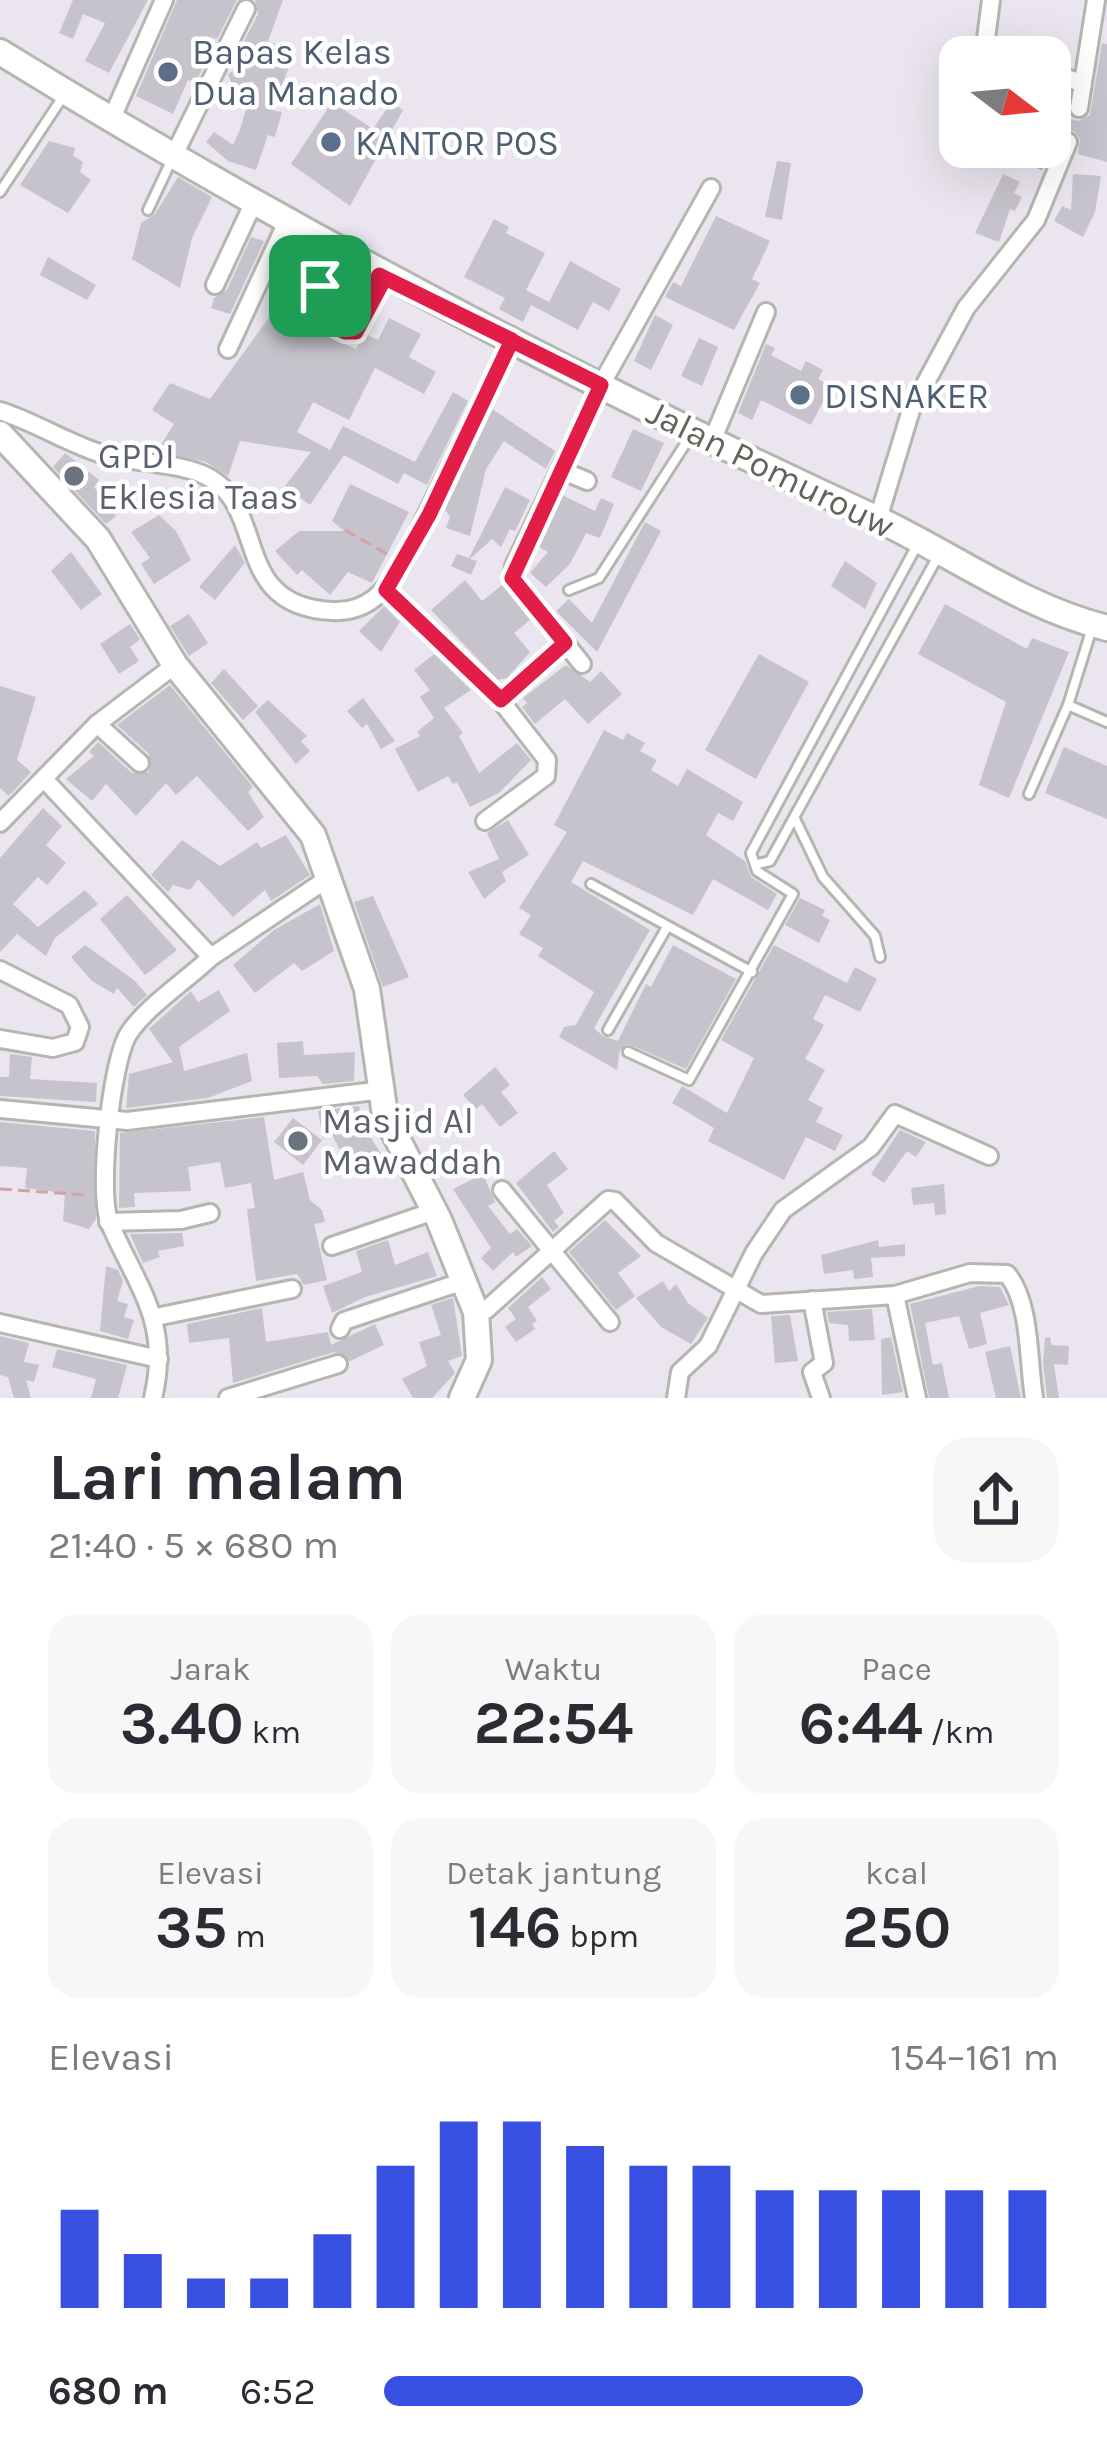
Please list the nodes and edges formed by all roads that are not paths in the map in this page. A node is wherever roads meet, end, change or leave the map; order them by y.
1 (164, 0) edge
2 (992, 0) edge
3 (1096, 0) edge
4 (246, 9) dead end
5 (987, 36) edge
6 (0, 52) edge
7 (1071, 80) edge
8 (1082, 83) junction
9 (66, 91) junction
10 (1079, 108) dead end
11 (111, 120) junction
12 (173, 157) junction
13 (1058, 168) edge
14 (711, 188) dead end
15 (0, 192) edge
16 (253, 204) junction
17 (148, 210) dead end
18 (286, 224) junction
19 (352, 260) junction
20 (382, 276) junction
21 (214, 284) dead end
22 (334, 294) junction
23 (766, 312) dead end
24 (512, 340) junction
25 (228, 349) dead end
26 (601, 385) junction
27 (0, 411) edge
28 (0, 434) edge
29 (703, 436) junction
30 (561, 470) junction
31 (587, 481) dead end
32 (878, 519) junction
33 (931, 545) junction
34 (386, 590) junction
35 (569, 590) dead end
36 (875, 624) junction
37 (1100, 626) edge
38 (894, 635) junction
39 (565, 643) junction
40 (581, 664) dead end
41 (175, 665) junction
42 (501, 700) junction
43 (1068, 705) junction
44 (1107, 722) edge
45 (97, 724) junction
46 (140, 764) dead end
47 (49, 776) junction
48 (1029, 794) dead end
49 (794, 818) junction
50 (485, 821) dead end
51 (0, 823) edge
52 (758, 864) junction
53 (330, 877) junction
54 (591, 884) dead end
55 (667, 927) junction
56 (216, 954) junction
57 (880, 957) dead end
58 (0, 970) edge
59 (752, 973) junction
60 (608, 1030) dead end
61 (0, 1039) edge
62 (628, 1052) dead end
63 (383, 1090) junction
64 (0, 1109) edge
65 (111, 1118) junction
66 (989, 1156) dead end
67 (502, 1190) dead end
68 (434, 1211) junction
69 (210, 1213) dead end
70 (108, 1222) junction
71 (332, 1246) dead end
72 (550, 1252) junction
73 (464, 1281) junction
74 (292, 1289) dead end
75 (738, 1294) junction
76 (895, 1295) junction
77 (812, 1300) junction
78 (476, 1312) junction
79 (156, 1317) junction
80 (610, 1322) dead end
81 (0, 1323) edge
82 (340, 1329) dead end
83 (159, 1359) junction
84 (338, 1364) dead end
85 (153, 1398) edge
86 (228, 1398) edge
87 (461, 1398) edge
88 (676, 1398) edge
89 (821, 1398) edge
90 (917, 1398) edge
91 (1034, 1398) edge

1 - 11 street
2 - 5 street
3 - 8 street
4 - 12 street
6 - 9 main road, Jalan Pomurouw
7 - 8 street
8 - 10 street
9 - 11 main road, Jalan Pomurouw
9 - 15 lane
11 - 12 main road, Jalan Pomurouw
12 - 16 main road, Jalan Pomurouw
12 - 17 lane
13 - 32 street
14 - 26 street
16 - 18 main road, Jalan Pomurouw
16 - 21 street
18 - 19 main road, Jalan Pomurouw
18 - 25 street
19 - 20 main road, Jalan Pomurouw
19 - 22 lane
20 - 22 lane
20 - 22 lane
20 - 24 main road, Jalan Pomurouw
23 - 29 street
24 - 26 main road, Jalan Pomurouw
24 - 34 street
26 - 29 main road, Jalan Pomurouw
26 - 30 street
27 - 34 street
28 - 41 main road
29 - 32 main road, Jalan Pomurouw
29 - 35 lane
30 - 31 street
30 - 39 street
32 - 33 main road, Jalan Pomurouw
33 - 36 lane
33 - 37 main road, Jalan Pomurouw
33 - 38 lane
34 - 42 street
36 - 38 lane
36 - 52 lane
37 - 43 lane
38 - 49 lane
39 - 40 street
39 - 42 street
41 - 45 street
41 - 53 main road
42 - 50 street
43 - 44 lane
43 - 48 lane
45 - 46 street
45 - 47 street
47 - 51 street
47 - 56 street
49 - 52 lane
49 - 57 lane
52 - 59 lane
53 - 56 street
53 - 63 main road
54 - 55 lane
55 - 59 lane
55 - 60 lane
56 - 65 street
58 - 61 street
59 - 62 lane
63 - 65 street
63 - 68 main road
64 - 65 street
65 - 70 street
66 - 75 street
67 - 72 street
68 - 71 street
68 - 73 main road
69 - 70 street
70 - 79 street
72 - 75 street
72 - 78 street
72 - 80 street
73 - 78 main road
73 - 82 street
74 - 79 street
75 - 77 street
75 - 88 street
76 - 77 street
76 - 90 street
76 - 91 street
77 - 89 street
78 - 87 main road
79 - 83 street
81 - 83 street
83 - 85 street
84 - 86 street

